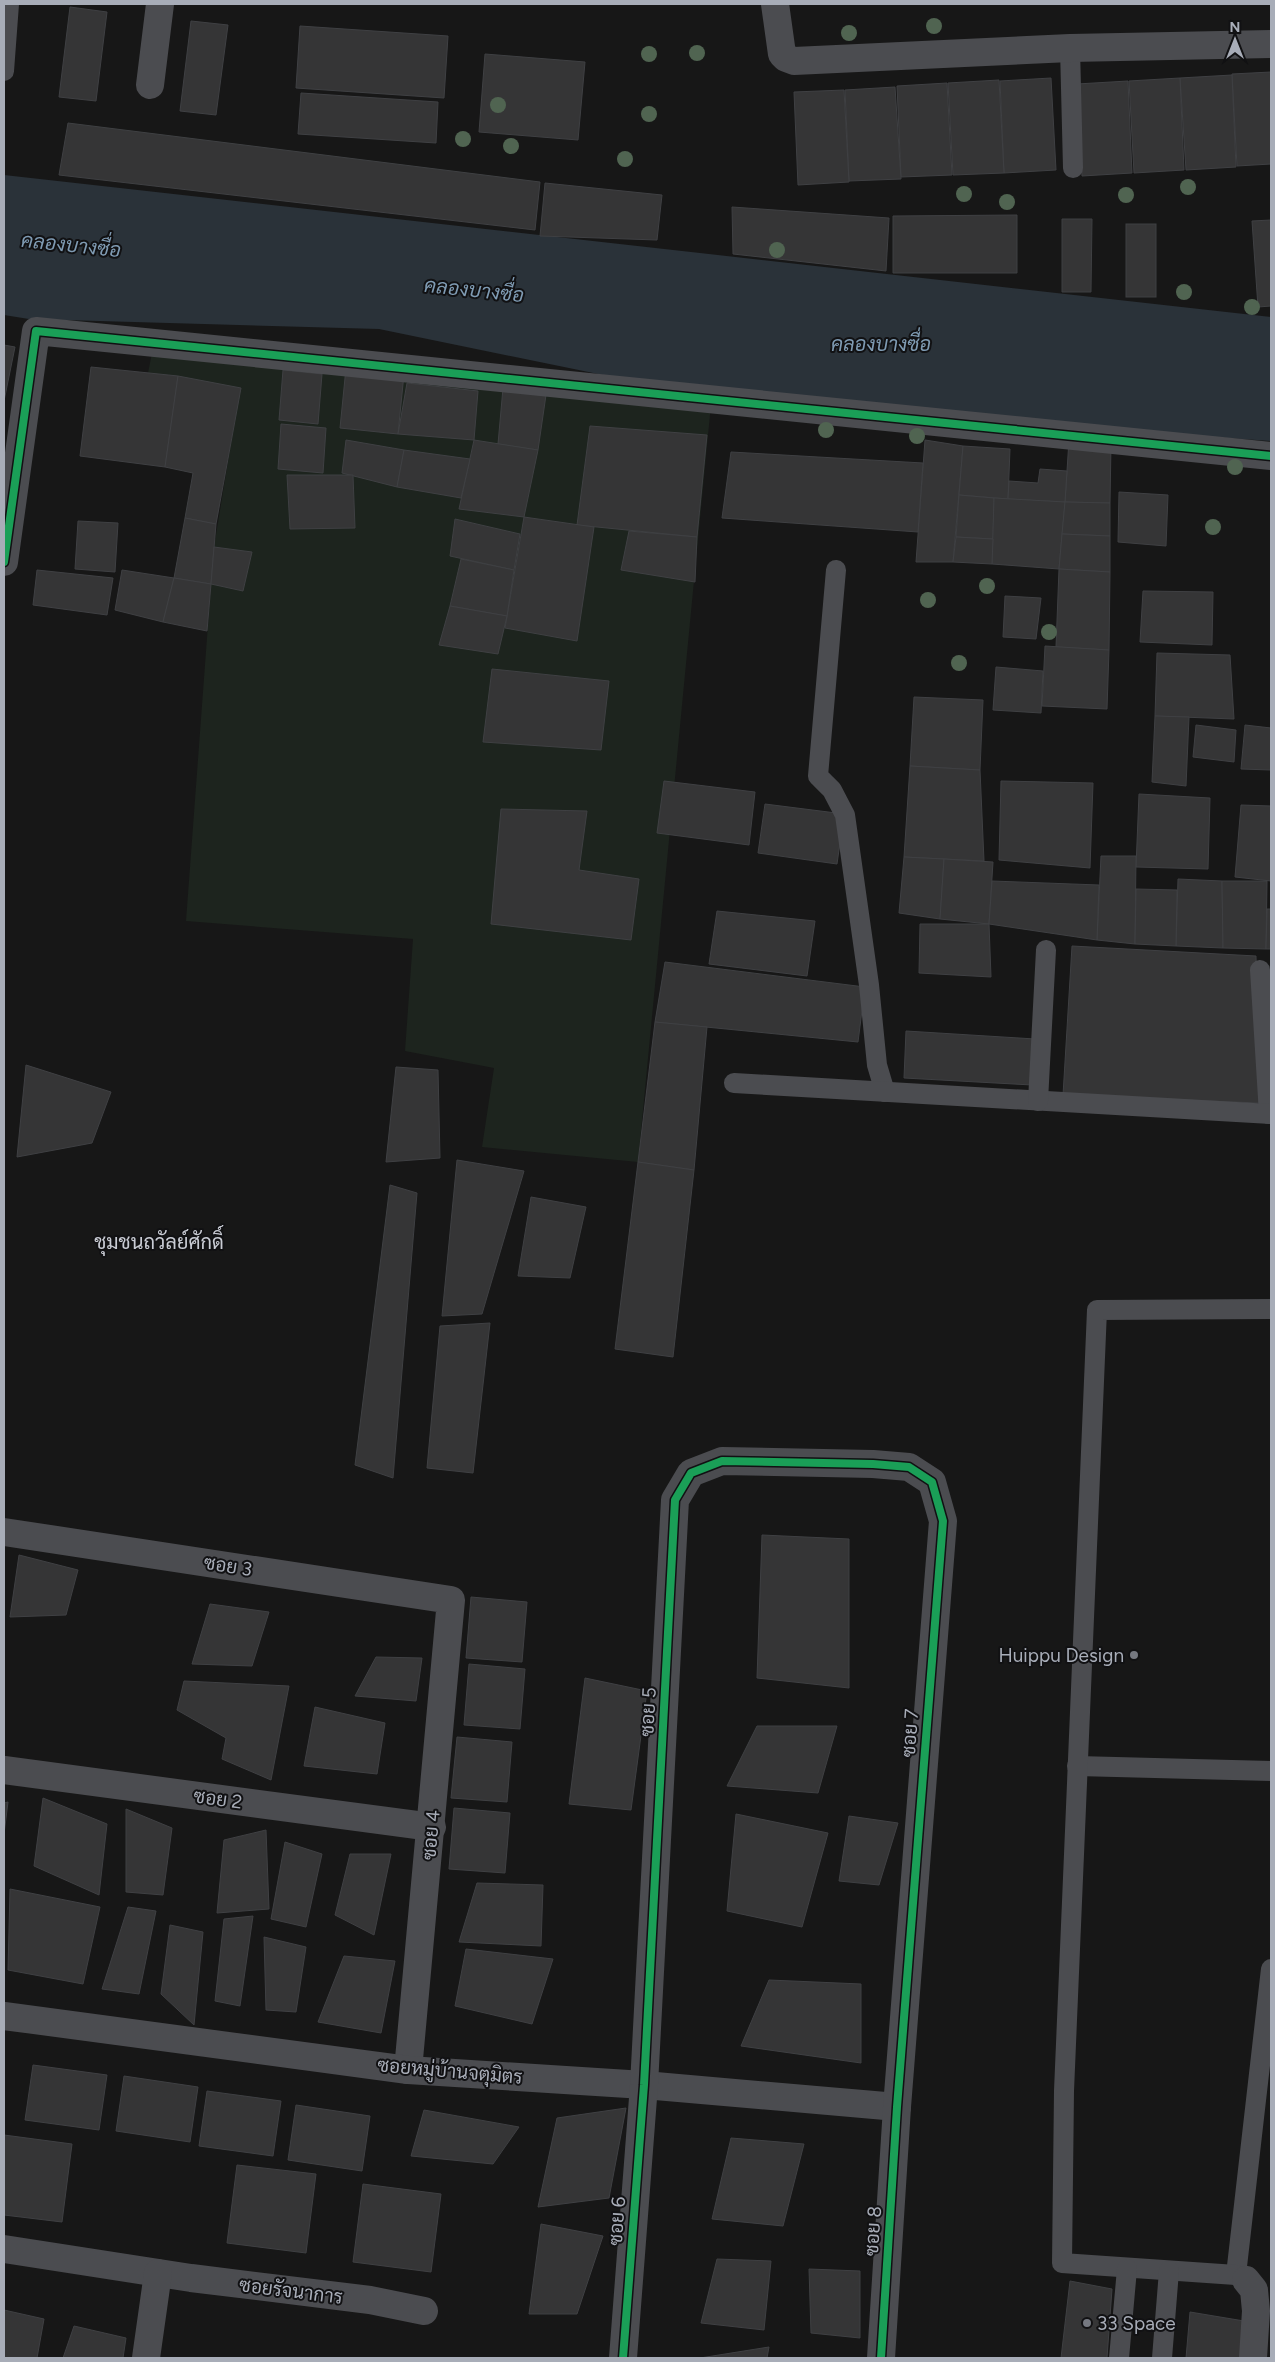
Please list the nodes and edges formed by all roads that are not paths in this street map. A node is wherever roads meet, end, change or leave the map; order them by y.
1 (9, 4) edge
2 (160, 4) edge
3 (776, 4) edge
4 (1271, 44) edge
5 (1070, 48) junction
6 (4, 71) edge
7 (150, 85) dead end
8 (1073, 168) dead end
9 (1271, 456) edge
10 (4, 562) edge
11 (836, 570) dead end
12 (1046, 950) dead end
13 (1260, 970) dead end
14 (734, 1083) dead end
15 (885, 1092) junction
16 (1038, 1101) junction
17 (1270, 1114) edge
18 (1271, 1309) edge
19 (818, 1462) joint
20 (4, 1532) edge
21 (452, 1600) joint
22 (1077, 1766) junction
23 (4, 1770) edge
24 (1271, 1771) edge
25 (432, 1827) junction
26 (1271, 1969) edge
27 (4, 2016) edge
28 (408, 2070) junction
29 (644, 2085) junction
30 (897, 2106) junction
31 (4, 2249) edge
32 (1127, 2269) junction
33 (1169, 2271) junction
34 (158, 2273) junction
35 (1241, 2277) junction
36 (424, 2311) dead end
37 (146, 2358) edge
38 (623, 2358) edge
39 (881, 2358) edge
40 (1119, 2358) edge
41 (1162, 2358) edge
42 (1253, 2358) edge

1 - 6 lane
2 - 7 street
3 - 5 street
4 - 5 street
5 - 8 lane
9 - 10 street
11 - 15 lane
12 - 16 lane
13 - 17 lane
14 - 15 lane
15 - 16 lane
16 - 17 lane
18 - 22 lane
19 - 29 street, ซอย 5
19 - 30 street, ซอย 7
20 - 21 street, ซอย 3
21 - 25 street, ซอย 4
22 - 24 lane
22 - 32 lane
23 - 25 street, ซอย 2
25 - 28 street, ซอย 4
26 - 35 lane
27 - 28 street, ซอยหมู่บ้านจตุมิตร
28 - 29 street, ซอยหมู่บ้านจตุมิตร
29 - 30 street, ซอยหมู่บ้านจตุมิตร
29 - 38 street, ซอย 6
30 - 39 street, ซอย 8
31 - 34 street, ซอยรัจนาการ
32 - 33 lane
32 - 40 lane
33 - 35 lane
33 - 41 lane
34 - 36 street, ซอยรัจนาการ
34 - 37 street
35 - 42 street

